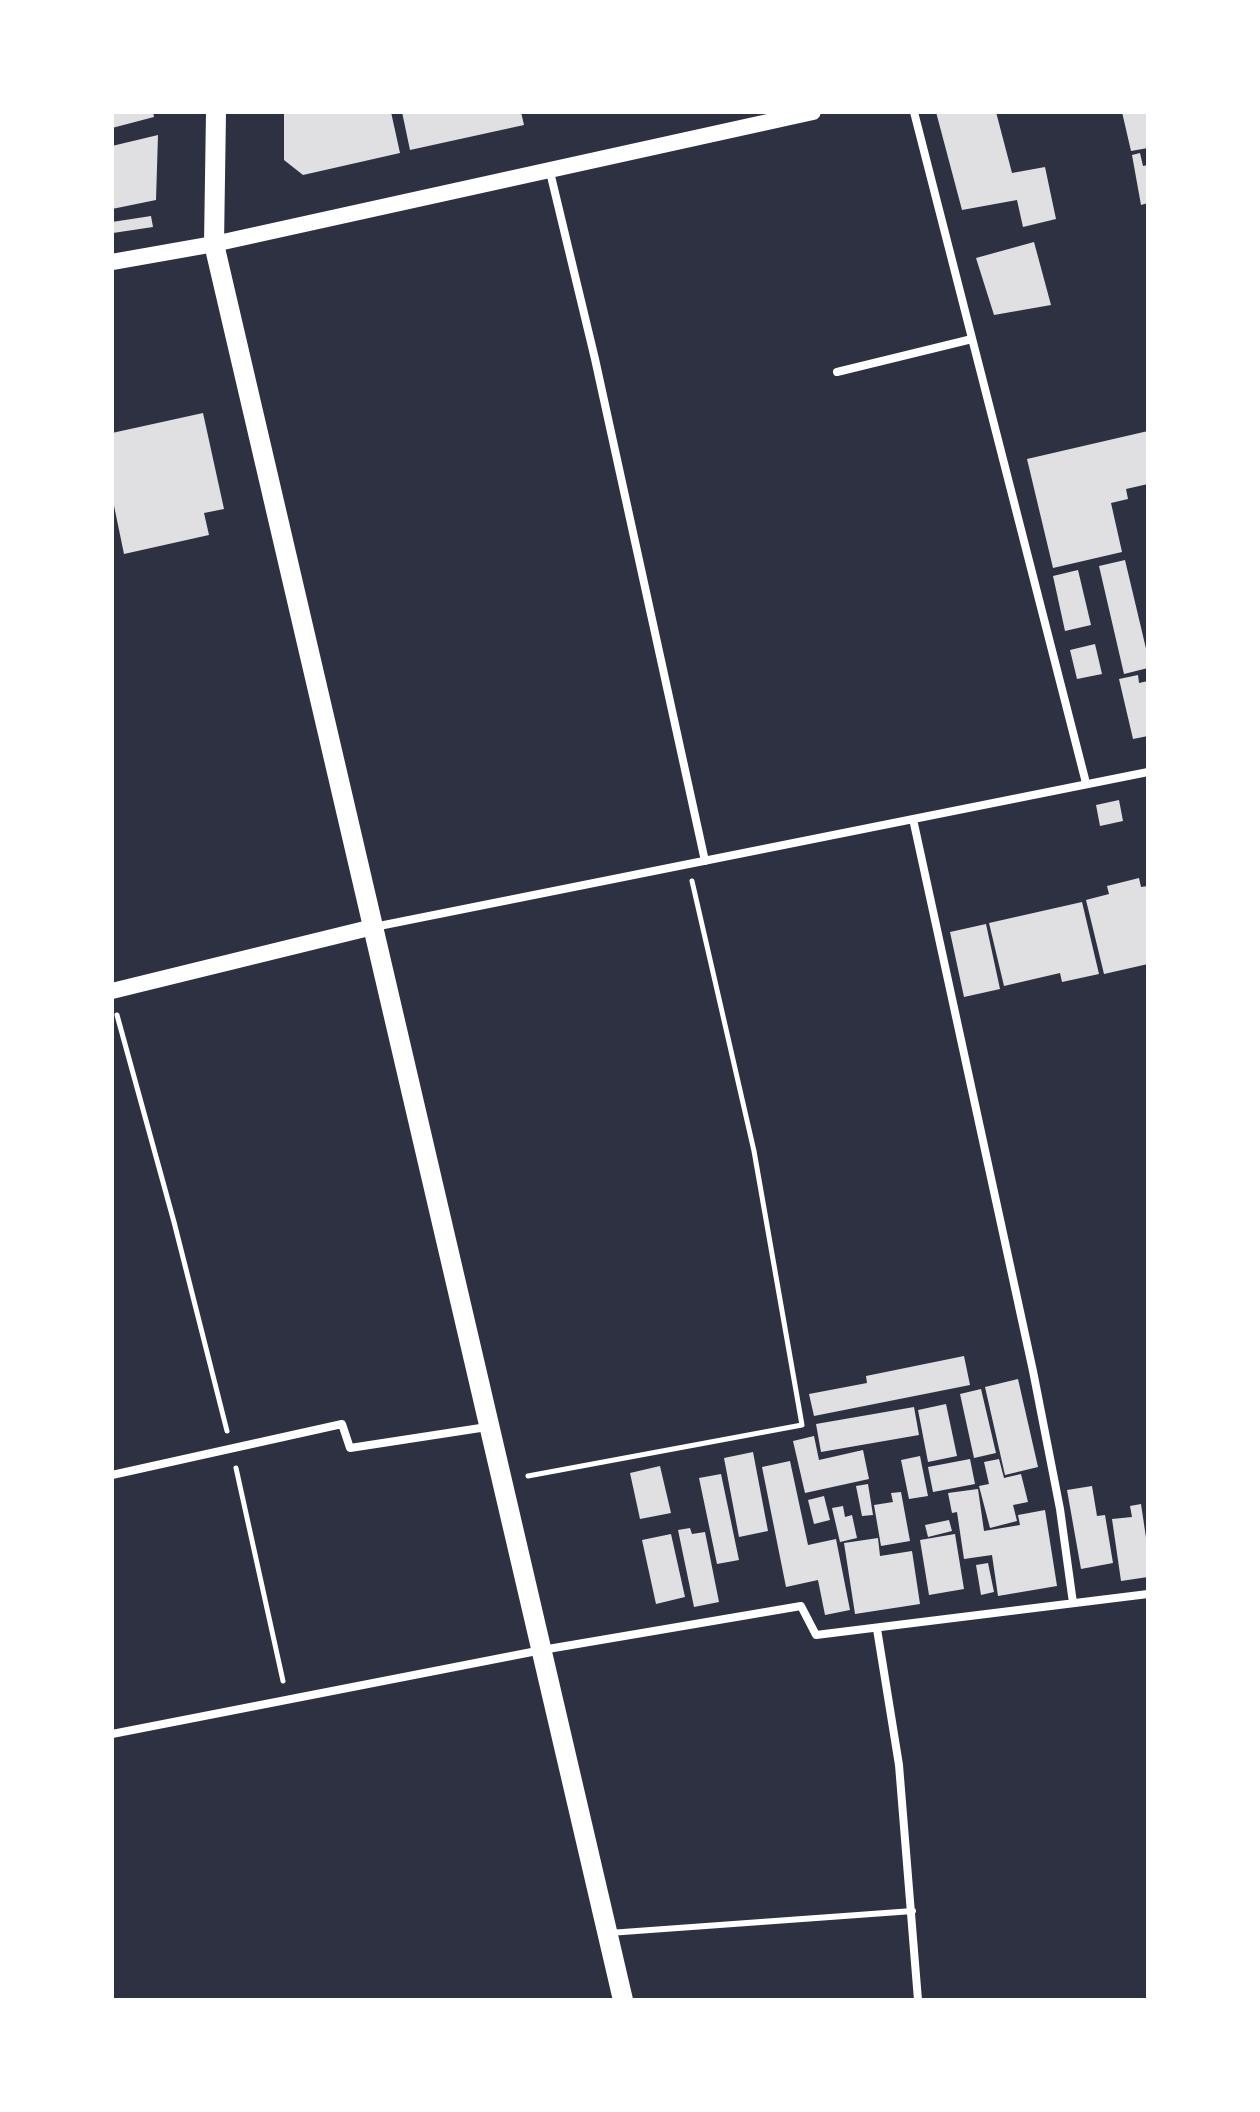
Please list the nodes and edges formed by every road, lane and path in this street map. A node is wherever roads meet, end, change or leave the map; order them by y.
1 (216, 112) edge
2 (813, 112) edge
3 (914, 112) edge
4 (550, 172) junction
5 (214, 244) junction
6 (112, 262) edge
7 (972, 339) junction
8 (837, 372) dead end
9 (1148, 772) edge
10 (1086, 783) junction
11 (913, 819) junction
12 (705, 861) junction
13 (689, 865) junction
14 (373, 927) junction
15 (112, 991) edge
16 (116, 1014) dead end
17 (490, 1426) junction
18 (231, 1448) junction
19 (112, 1475) edge
20 (503, 1480) junction
21 (1148, 1594) edge
22 (1073, 1603) junction
23 (877, 1629) junction
24 (542, 1650) junction
25 (288, 1701) junction
26 (112, 1734) edge
27 (913, 1911) junction
28 (607, 1933) junction
29 (623, 2000) edge
30 (918, 2000) edge

1 - 5 main road
2 - 4 main road
3 - 7 street
4 - 5 main road
4 - 12 street
5 - 6 main road
5 - 14 main road
7 - 8 street
7 - 10 street
9 - 10 street
10 - 11 street
11 - 12 street
11 - 22 street
12 - 13 street
13 - 14 street
13 - 20 path
14 - 15 main road
14 - 17 main road
16 - 18 path
17 - 18 street
17 - 20 main road
18 - 19 street
18 - 25 path
20 - 24 main road
21 - 22 street
22 - 23 street
23 - 24 street
23 - 27 street
24 - 25 street
24 - 28 main road
25 - 26 street
27 - 28 lane
27 - 30 street
28 - 29 main road

